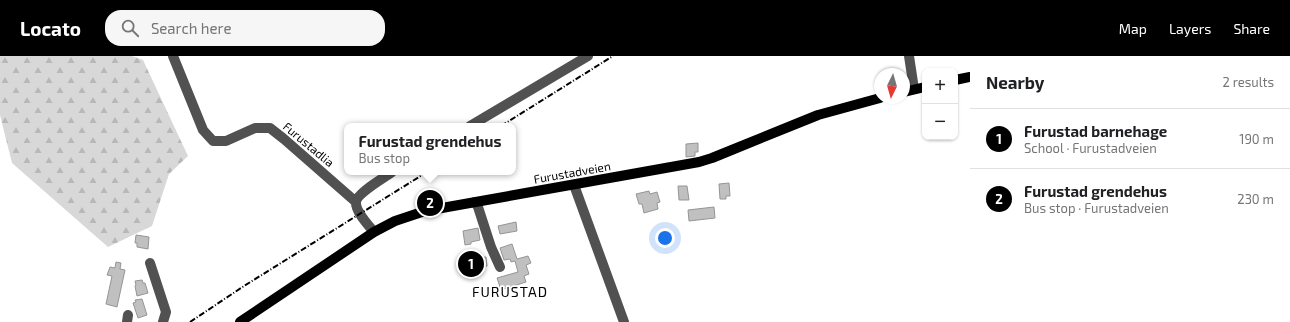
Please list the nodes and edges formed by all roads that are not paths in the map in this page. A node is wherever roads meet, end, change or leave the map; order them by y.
1 (173, 56) edge
2 (588, 56) edge
3 (909, 56) edge
4 (970, 77) edge
5 (958, 79) edge
6 (922, 88) edge
7 (914, 89) junction
8 (910, 90) edge
9 (874, 100) edge
10 (475, 123) edge
11 (388, 175) edge
12 (574, 185) junction
13 (356, 202) junction
14 (475, 202) junction
15 (374, 232) junction
16 (150, 263) dead end
17 (500, 267) dead end
18 (163, 322) edge
19 (240, 322) edge
20 (624, 322) edge

1 - 13 street, Furustadlia
2 - 10 street
3 - 7 street
4 - 5 main road
6 - 7 main road
7 - 8 main road
9 - 12 main road, Furustadveien
11 - 13 street
12 - 14 main road, Furustadveien
12 - 20 street
13 - 15 street, Furustadlia
14 - 15 main road, Furustadveien
14 - 17 street
15 - 19 main road, Furustadveien
16 - 18 street

